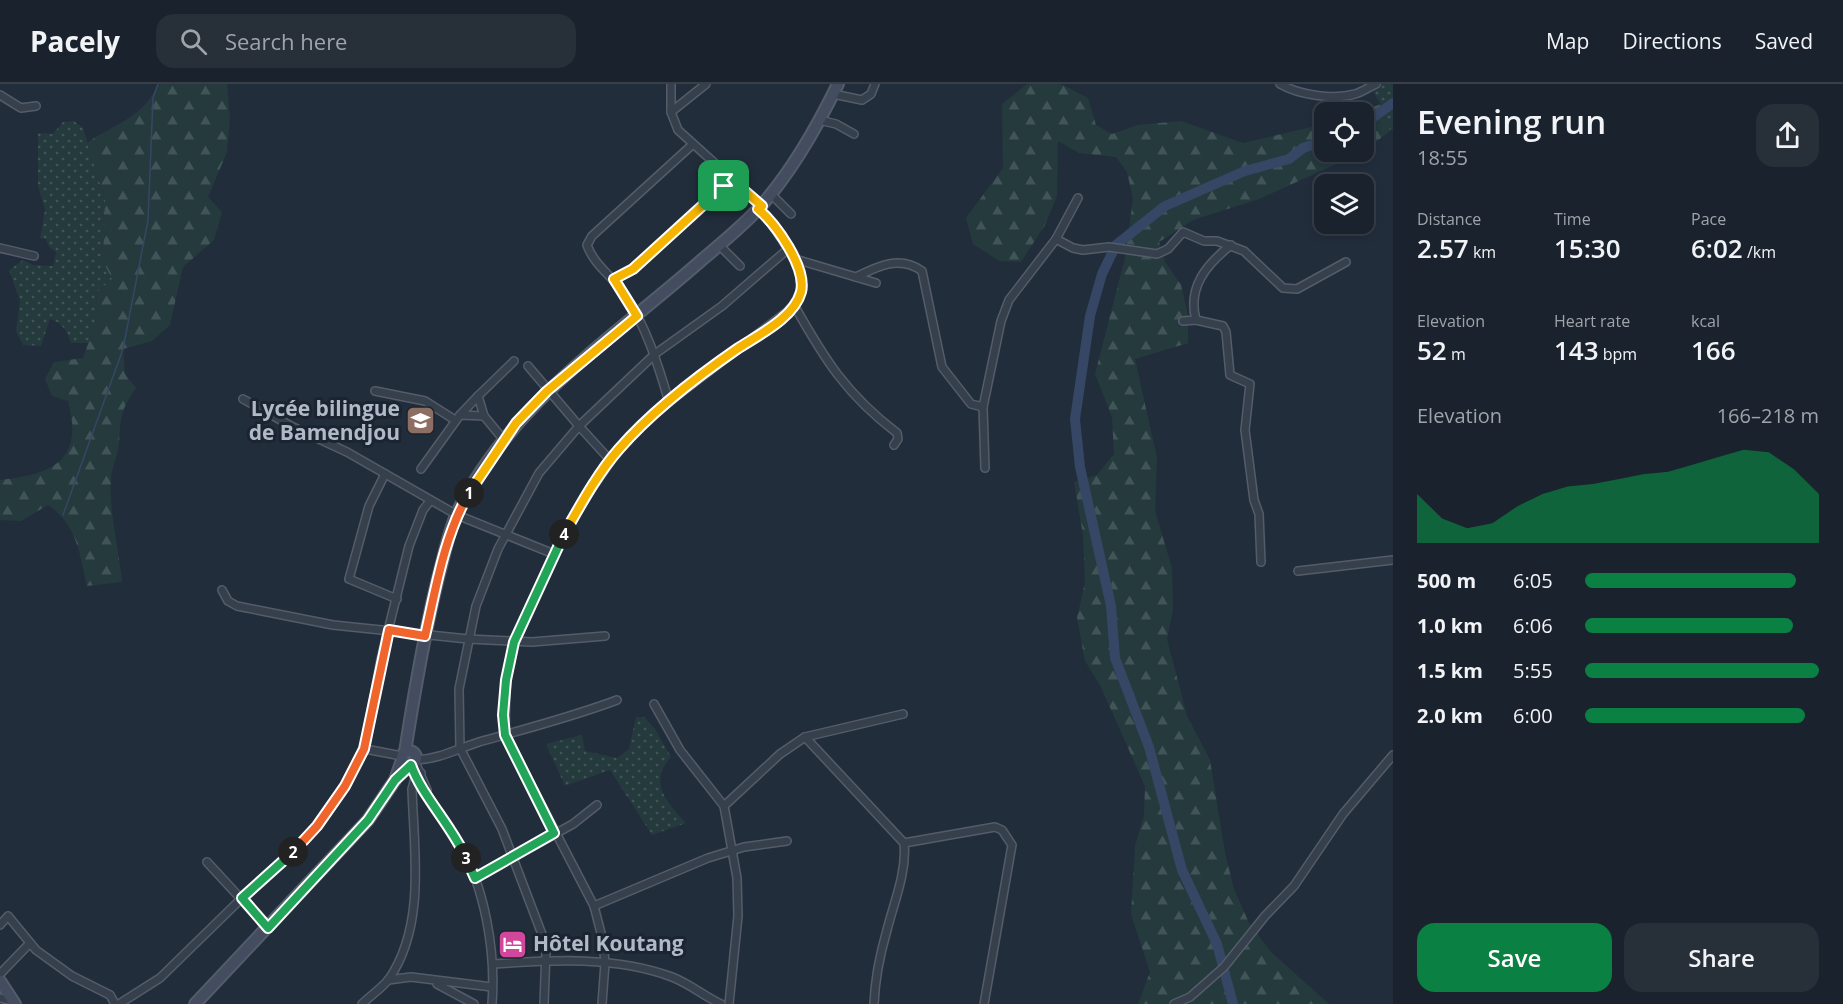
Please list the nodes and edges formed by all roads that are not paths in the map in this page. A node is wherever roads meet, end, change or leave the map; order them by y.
1 (671, 84) edge
2 (706, 84) edge
3 (875, 84) edge
4 (1280, 84) edge
5 (1376, 84) edge
6 (836, 89) edge
7 (0, 95) edge
8 (36, 106) dead end
9 (671, 112) junction
10 (819, 120) junction
11 (854, 134) dead end
12 (692, 145) junction
13 (731, 179) junction
14 (771, 194) junction
15 (1077, 198) dead end
16 (760, 207) junction
17 (791, 214) dead end
18 (1056, 238) junction
19 (719, 245) junction
20 (1231, 245) junction
21 (0, 248) edge
22 (788, 249) junction
23 (34, 256) dead end
24 (795, 259) junction
25 (1346, 262) dead end
26 (740, 266) dead end
27 (856, 277) junction
28 (614, 279) junction
29 (876, 283) dead end
30 (794, 304) junction
31 (637, 316) junction
32 (1196, 320) junction
33 (1184, 321) dead end
34 (655, 354) junction
35 (514, 361) dead end
36 (528, 366) dead end
37 (375, 391) dead end
38 (547, 391) junction
39 (478, 396) junction
40 (243, 399) dead end
41 (669, 402) junction
42 (983, 407) junction
43 (484, 416) junction
44 (457, 418) junction
45 (579, 426) junction
46 (503, 439) junction
47 (894, 445) dead end
48 (610, 460) junction
49 (985, 468) dead end
50 (421, 469) dead end
51 (385, 474) junction
52 (430, 501) junction
53 (457, 515) junction
54 (506, 534) junction
55 (554, 554) junction
56 (1393, 560) edge
57 (1261, 562) dead end
58 (1298, 571) dead end
59 (222, 590) dead end
60 (397, 599) junction
61 (389, 630) junction
62 (425, 636) junction
63 (604, 636) dead end
64 (468, 639) junction
65 (514, 642) junction
66 (617, 700) dead end
67 (654, 704) dead end
68 (903, 714) dead end
69 (505, 735) junction
70 (805, 737) junction
71 (460, 748) junction
72 (364, 749) junction
73 (1393, 755) edge
74 (409, 759) junction
75 (418, 776) junction
76 (597, 805) dead end
77 (724, 806) junction
78 (554, 833) junction
79 (787, 841) dead end
80 (904, 843) junction
81 (732, 850) junction
82 (514, 857) junction
83 (207, 862) dead end
84 (475, 878) junction
85 (242, 898) junction
86 (594, 906) junction
87 (0, 925) edge
88 (268, 928) junction
89 (29, 944) junction
90 (546, 963) junction
91 (605, 963) junction
92 (493, 964) junction
93 (0, 974) edge
94 (388, 980) junction
95 (0, 981) edge
96 (432, 981) junction
97 (492, 987) junction
98 (0, 998) edge
99 (15, 1003) edge
100 (117, 1004) edge
101 (195, 1004) edge
102 (362, 1004) edge
103 (474, 1004) edge
104 (492, 1004) edge
105 (544, 1004) edge
106 (602, 1004) edge
107 (721, 1004) edge
108 (729, 1004) edge
109 (874, 1004) edge
110 (984, 1004) edge
111 (1174, 1004) edge

1 - 9 street
2 - 9 street
3 - 6 street
4 - 5 street
6 - 10 main road
7 - 8 street
9 - 12 street
10 - 11 street
10 - 14 main road
12 - 13 street
12 - 28 street
13 - 16 street
13 - 28 street
14 - 16 main road
14 - 17 street
15 - 18 street
16 - 19 main road
16 - 22 street
18 - 20 street
18 - 42 street
19 - 26 street
19 - 31 main road
20 - 25 street
20 - 32 street
21 - 23 street
22 - 24 street
22 - 34 street
24 - 27 street
24 - 30 street
27 - 29 street
27 - 42 street
28 - 31 street
30 - 41 street
30 - 47 street
31 - 34 street
31 - 38 main road
32 - 33 street
32 - 57 street
34 - 41 street
34 - 45 street
35 - 39 street
36 - 38 street
37 - 44 street
38 - 45 street
38 - 46 main road
39 - 43 street
39 - 44 street
40 - 51 street
41 - 48 street
42 - 49 street
43 - 44 street
43 - 46 street
44 - 50 street
45 - 48 street
45 - 54 street
46 - 53 main road
48 - 55 street
51 - 52 street
51 - 60 street
52 - 53 street
52 - 60 street
53 - 54 street
53 - 62 main road
54 - 55 street
54 - 64 street
55 - 65 street
56 - 58 street
59 - 61 street
60 - 61 street
61 - 62 street
61 - 72 street
62 - 64 street
62 - 74 main road
63 - 65 street
64 - 65 street
64 - 71 street
65 - 69 street
66 - 69 street
67 - 77 street
68 - 70 street
69 - 71 street
69 - 78 street
70 - 77 street
70 - 80 street
71 - 74 street
71 - 82 street
72 - 74 street
72 - 85 street
73 - 111 street
74 - 75 street
74 - 88 main road
75 - 84 street
75 - 94 street
76 - 78 street
77 - 81 street
78 - 82 street
78 - 86 street
79 - 81 street
80 - 109 street
80 - 110 street
81 - 86 street
81 - 108 street
82 - 84 street
82 - 90 street
83 - 85 street
84 - 92 street
85 - 88 street
85 - 100 street
86 - 91 street
87 - 89 street
88 - 101 main road
89 - 93 street
89 - 100 street
90 - 91 street
90 - 92 street
90 - 105 street
91 - 106 street
91 - 107 street
92 - 97 street
94 - 96 street
94 - 102 street
95 - 99 main road
96 - 97 street
96 - 103 street
97 - 104 street
98 - 99 street

